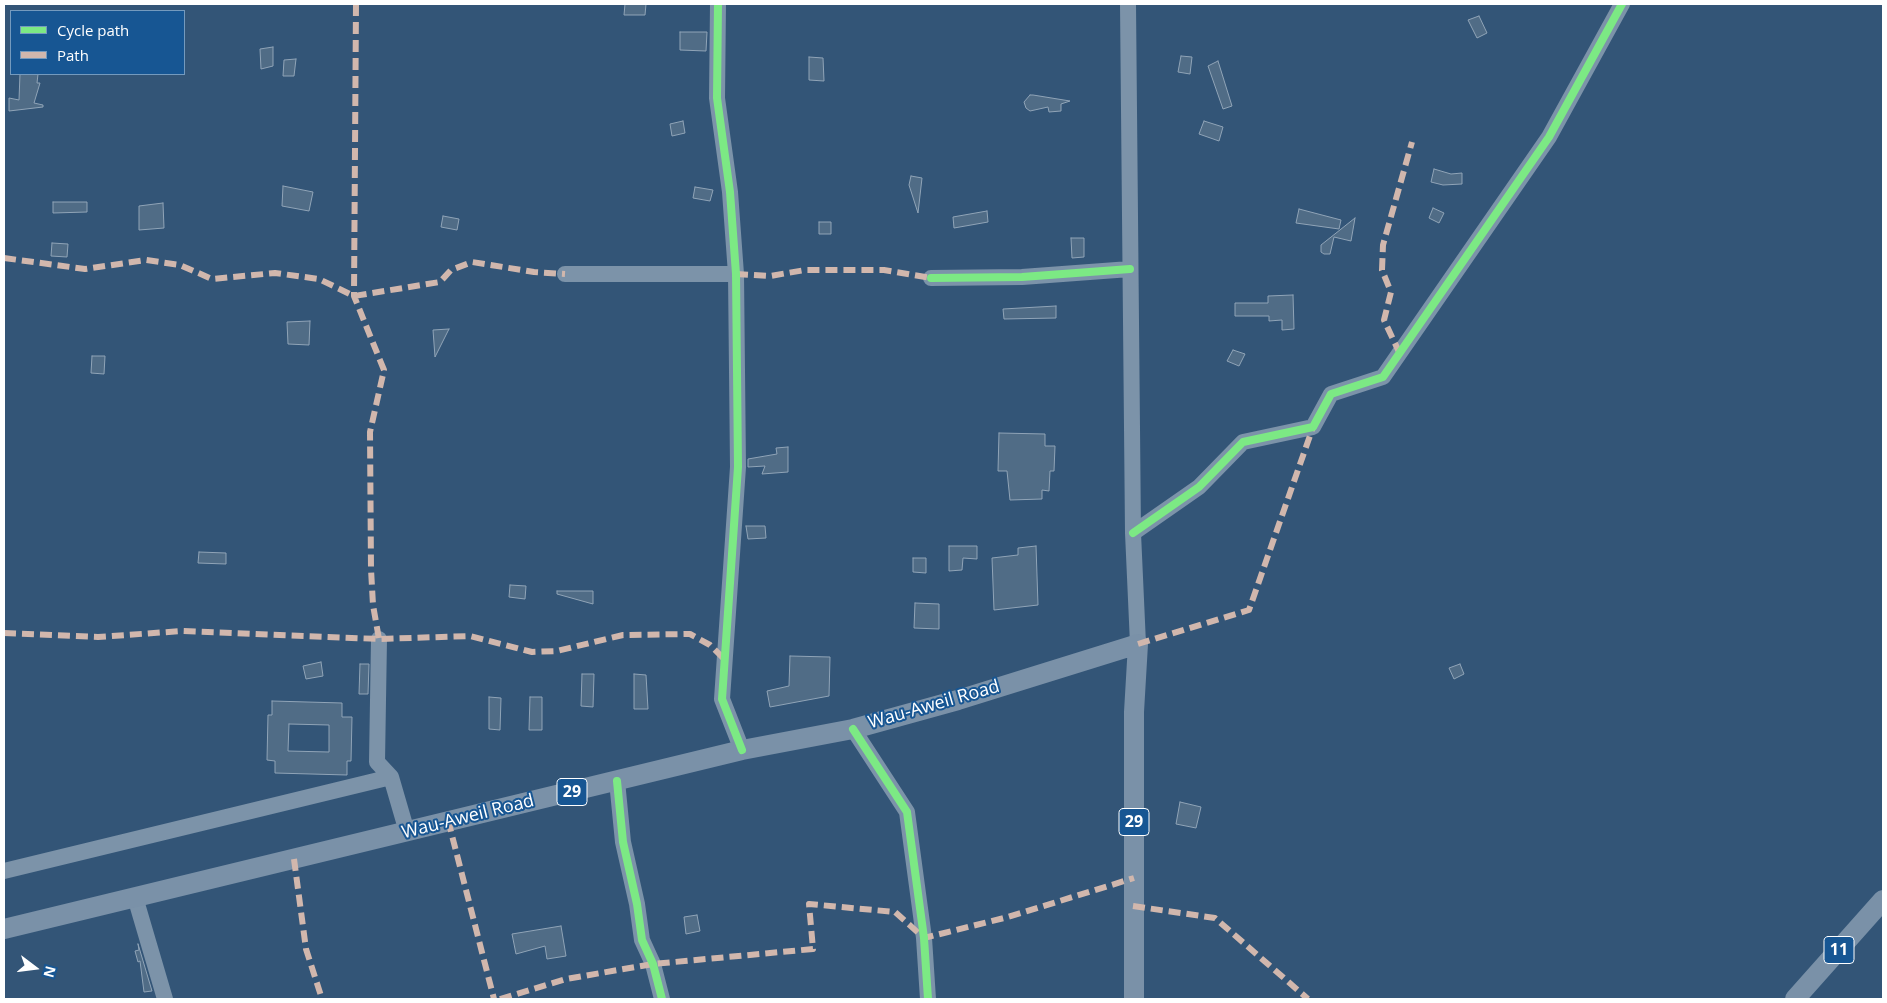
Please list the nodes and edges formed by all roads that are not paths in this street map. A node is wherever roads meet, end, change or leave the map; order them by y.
1 (718, 4) edge
2 (1128, 4) edge
3 (1622, 4) edge
4 (1130, 269) junction
5 (565, 274) dead end
6 (736, 274) junction
7 (931, 278) dead end
8 (1133, 533) junction
9 (379, 640) dead end
10 (1138, 644) junction
11 (853, 728) junction
12 (742, 750) junction
13 (391, 777) junction
14 (617, 781) junction
15 (407, 832) junction
16 (4, 871) edge
17 (136, 897) junction
18 (1883, 900) edge
19 (4, 929) edge
20 (165, 999) edge
21 (662, 999) edge
22 (928, 999) edge
23 (1134, 999) edge
24 (1796, 999) edge

1 - 6 street
2 - 4 street
3 - 8 street
4 - 7 street
4 - 8 street
5 - 6 street
6 - 12 street
8 - 10 street
9 - 13 street
10 - 11 main road, Wau-Aweil Road / 29
10 - 23 main road, 29
11 - 12 main road, Wau-Aweil Road / 29
11 - 22 street
12 - 14 main road, Wau-Aweil Road / 29
13 - 15 street
13 - 16 street
14 - 15 main road, Wau-Aweil Road / 29
14 - 21 street
15 - 17 main road, Wau-Aweil Road / 29
17 - 19 main road, Wau-Aweil Road / 29
17 - 20 street
18 - 24 main road, 11

